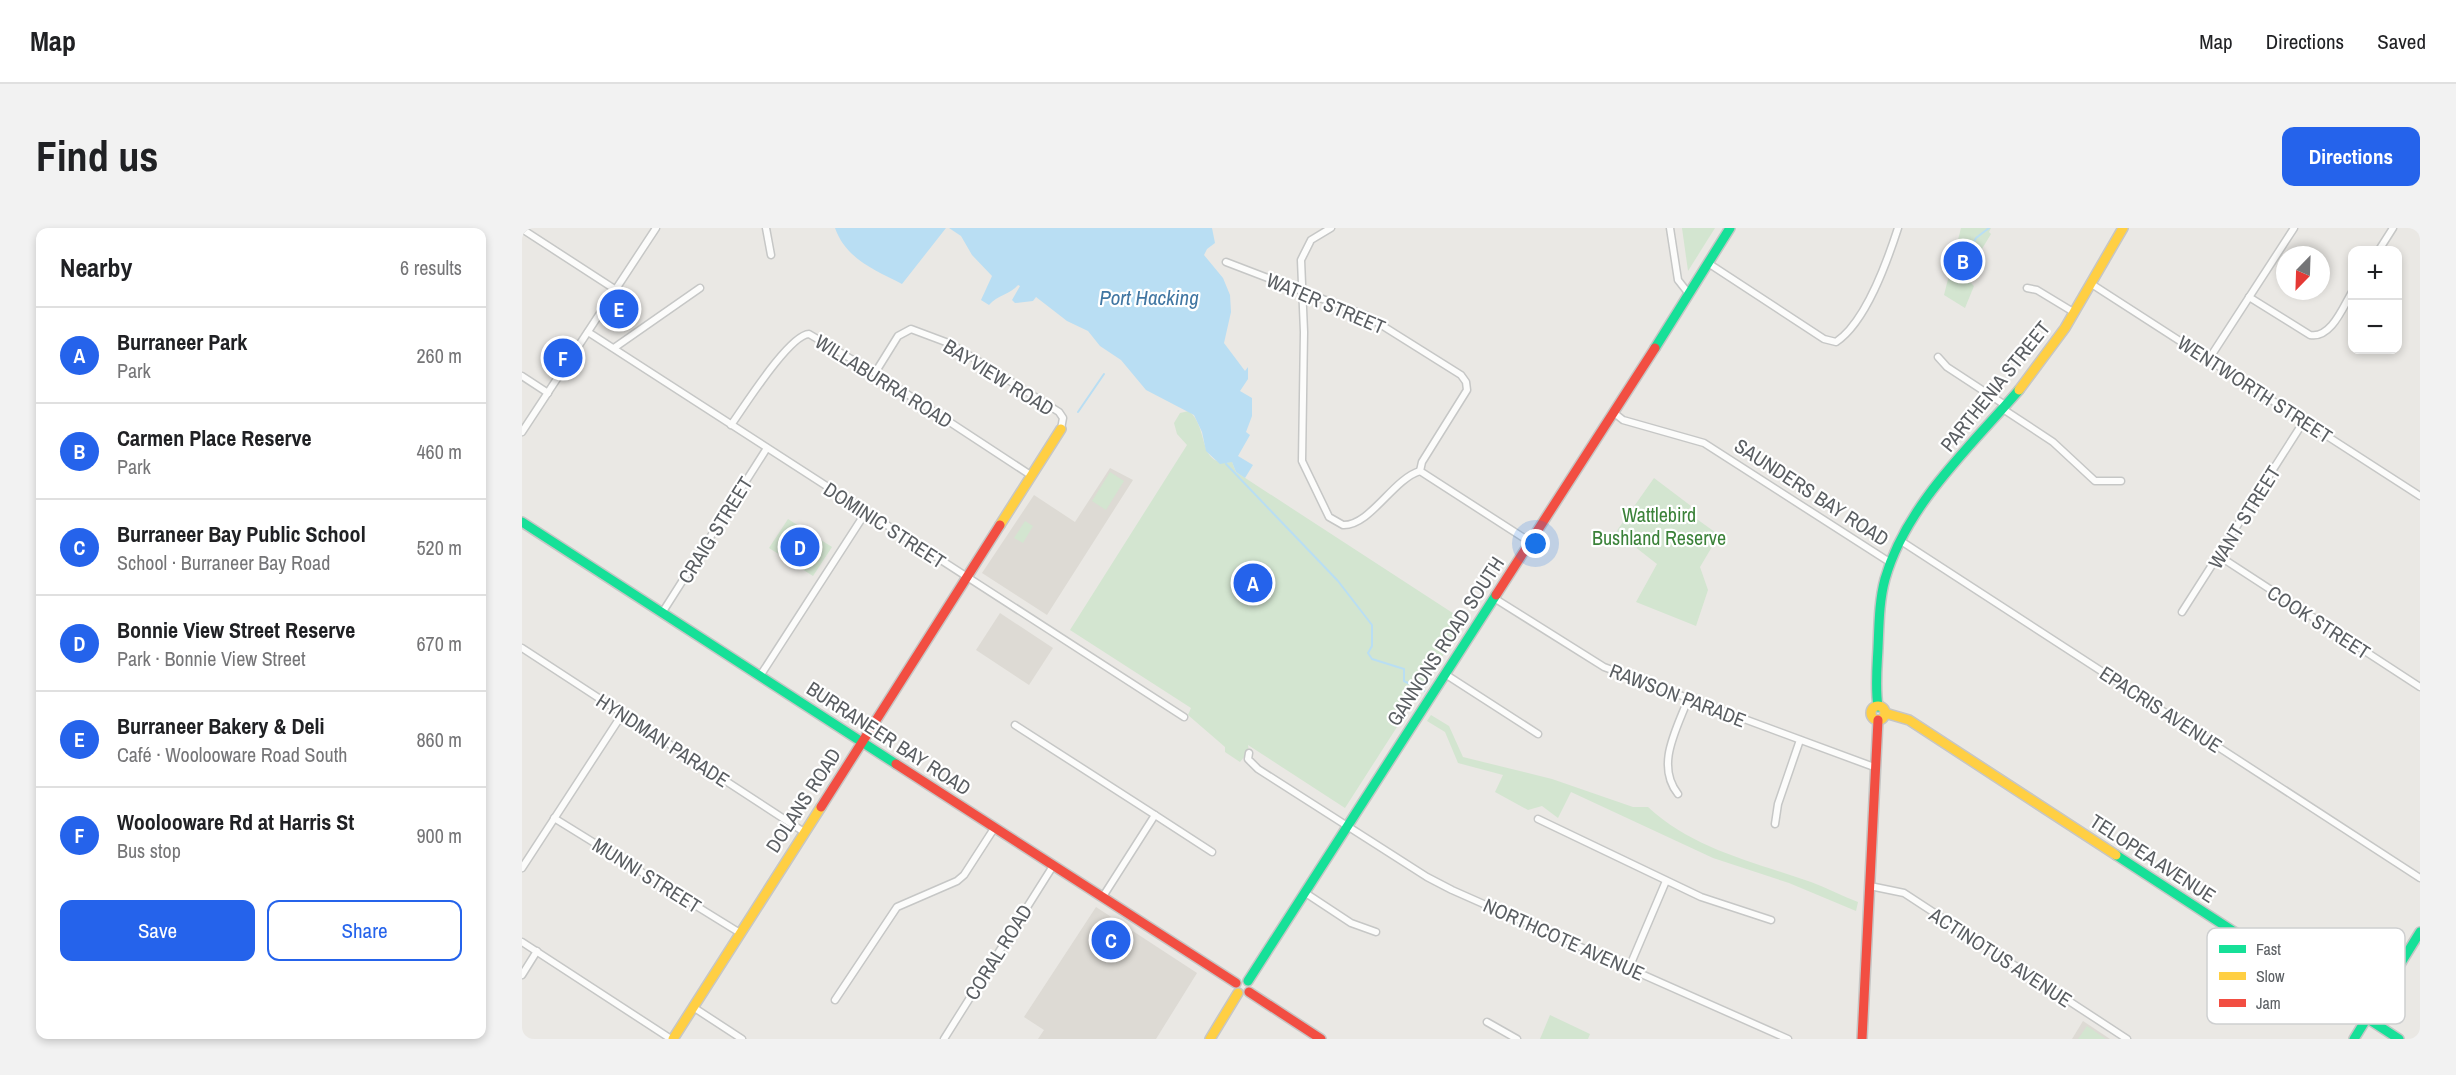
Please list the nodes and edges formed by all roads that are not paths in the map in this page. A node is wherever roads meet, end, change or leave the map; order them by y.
1 (657, 228) edge
2 (766, 228) edge
3 (1331, 228) edge
4 (1670, 228) edge
5 (1730, 228) edge
6 (1898, 228) edge
7 (2123, 228) edge
8 (2294, 228) edge
9 (2393, 228) edge
10 (522, 229) edge
11 (2382, 246) edge
12 (771, 255) dead end
13 (1226, 262) dead end
14 (1708, 263) junction
15 (2090, 283) junction
16 (700, 288) dead end
17 (2027, 288) dead end
18 (616, 290) junction
19 (1303, 292) junction
20 (1689, 294) junction
21 (2249, 297) junction
22 (2348, 298) edge
23 (2075, 313) junction
24 (588, 332) junction
25 (614, 348) junction
26 (1938, 357) dead end
27 (2209, 359) junction
28 (875, 373) junction
29 (522, 376) edge
30 (548, 393) junction
31 (2004, 407) junction
32 (1613, 412) junction
33 (2304, 421) junction
34 (731, 425) junction
35 (1061, 429) joint
36 (522, 432) edge
37 (767, 448) junction
38 (1420, 471) junction
39 (1032, 476) junction
40 (2121, 481) dead end
41 (2420, 496) edge
42 (866, 513) junction
43 (522, 522) edge
44 (1530, 542) junction
45 (1901, 542) junction
46 (2219, 556) junction
47 (1891, 564) junction
48 (967, 578) junction
49 (1494, 598) junction
50 (2182, 612) dead end
51 (662, 613) junction
52 (522, 648) edge
53 (1445, 674) junction
54 (760, 676) junction
55 (2420, 687) edge
56 (1688, 699) junction
57 (623, 713) junction
58 (1880, 713) junction
59 (1184, 717) dead end
60 (1015, 725) dead end
61 (1539, 734) dead end
62 (1800, 740) junction
63 (862, 742) junction
64 (1247, 758) dead end
65 (1874, 766) junction
66 (1678, 794) dead end
67 (1155, 815) junction
68 (554, 818) junction
69 (1538, 819) dead end
70 (1774, 824) dead end
71 (1348, 826) junction
72 (995, 827) junction
73 (804, 832) junction
74 (1212, 852) dead end
75 (1053, 866) junction
76 (522, 868) edge
77 (2420, 878) edge
78 (1666, 881) junction
79 (1870, 886) junction
80 (1304, 892) junction
81 (1102, 898) junction
82 (1771, 920) dead end
83 (2227, 928) edge
84 (1376, 932) dead end
85 (2420, 932) edge
86 (740, 933) junction
87 (522, 942) edge
88 (537, 951) junction
89 (2405, 956) edge
90 (1629, 968) junction
91 (522, 975) edge
92 (1248, 981) junction
93 (1237, 988) junction
94 (1249, 992) junction
95 (835, 1000) dead end
96 (693, 1007) junction
97 (1487, 1022) dead end
98 (2363, 1024) edge
99 (2374, 1024) edge
100 (672, 1039) edge
101 (742, 1039) edge
102 (944, 1039) edge
103 (1210, 1039) edge
104 (1321, 1039) edge
105 (1517, 1039) edge
106 (1788, 1039) edge
107 (1862, 1039) edge
108 (2127, 1039) edge
109 (2354, 1039) edge
110 (2399, 1039) edge

1 - 18 street
2 - 12 street
3 - 19 street
4 - 20 street
5 - 14 street, GANNONS ROAD SOUTH
6 - 14 street
7 - 15 street, PARTHENIA STREET
8 - 21 street
9 - 11 street
10 - 18 street
13 - 19 street, WATER STREET
14 - 20 street, GANNONS ROAD SOUTH
15 - 23 street, PARTHENIA STREET
15 - 27 street, WENTWORTH STREET
16 - 25 street
17 - 23 street
18 - 24 street
19 - 38 street, WATER STREET
19 - 38 street
20 - 32 street, GANNONS ROAD SOUTH
21 - 22 street
21 - 27 street
23 - 31 street, PARTHENIA STREET
24 - 25 street, DOMINIC STREET
24 - 30 street
25 - 34 street, DOMINIC STREET
26 - 31 street
27 - 33 street, WENTWORTH STREET
28 - 34 street, WILLABURRA ROAD
28 - 35 street, BAYVIEW ROAD
28 - 39 street, WILLABURRA ROAD
29 - 30 street
30 - 36 street
31 - 40 street
31 - 45 street, PARTHENIA STREET
32 - 44 street, GANNONS ROAD SOUTH
32 - 47 street, SAUNDERS BAY ROAD
33 - 41 street, WENTWORTH STREET
33 - 46 street, WANT STREET
34 - 37 street, DOMINIC STREET
35 - 39 street, DOLANS ROAD
37 - 42 street, DOMINIC STREET
37 - 51 street, CRAIG STREET
38 - 44 street
39 - 48 street, DOLANS ROAD
42 - 48 street, DOMINIC STREET
42 - 54 street
43 - 51 street, BURRANEER BAY ROAD
44 - 49 street, GANNONS ROAD SOUTH
45 - 47 street, PARTHENIA STREET
45 - 77 street, EPACRIS AVENUE
46 - 50 street, WANT STREET
46 - 55 street, COOK STREET
47 - 58 street, SAUNDERS BAY ROAD
48 - 59 street, DOMINIC STREET
48 - 63 street, DOLANS ROAD
49 - 53 street, GANNONS ROAD SOUTH
49 - 56 street, RAWSON PARADE
51 - 54 street, BURRANEER BAY ROAD
52 - 57 street, HYNDMAN PARADE
53 - 61 street
53 - 71 street, GANNONS ROAD SOUTH
54 - 63 street, BURRANEER BAY ROAD
56 - 62 street, RAWSON PARADE
56 - 66 street
57 - 68 street
57 - 73 street, HYNDMAN PARADE
58 - 65 street, SAUNDERS BAY ROAD
58 - 83 street, TELOPEA AVENUE
60 - 67 street
62 - 65 street, RAWSON PARADE
62 - 70 street
63 - 72 street, BURRANEER BAY ROAD
63 - 73 street, DOLANS ROAD
64 - 71 street
65 - 79 street, SAUNDERS BAY ROAD
67 - 74 street
67 - 81 street
68 - 76 street
68 - 86 street, MUNNI STREET
69 - 78 street
71 - 80 street, GANNONS ROAD SOUTH
71 - 90 street, NORTHCOTE AVENUE
72 - 75 street, BURRANEER BAY ROAD
72 - 95 street
73 - 86 street, DOLANS ROAD
75 - 81 street, BURRANEER BAY ROAD
75 - 102 street, CORAL ROAD
78 - 82 street
78 - 90 street
79 - 107 street, SAUNDERS BAY ROAD
79 - 108 street, ACTINOTUS AVENUE
80 - 84 street
80 - 92 street, GANNONS ROAD SOUTH
81 - 93 street, BURRANEER BAY ROAD
85 - 89 street
86 - 96 street, DOLANS ROAD
87 - 88 street
88 - 91 street
88 - 100 street
90 - 106 street, NORTHCOTE AVENUE
92 - 93 street
92 - 94 street
93 - 94 street
93 - 103 street
94 - 104 street
96 - 100 street, DOLANS ROAD
96 - 101 street
97 - 105 street
98 - 109 street
99 - 110 street, TELOPEA AVENUE

